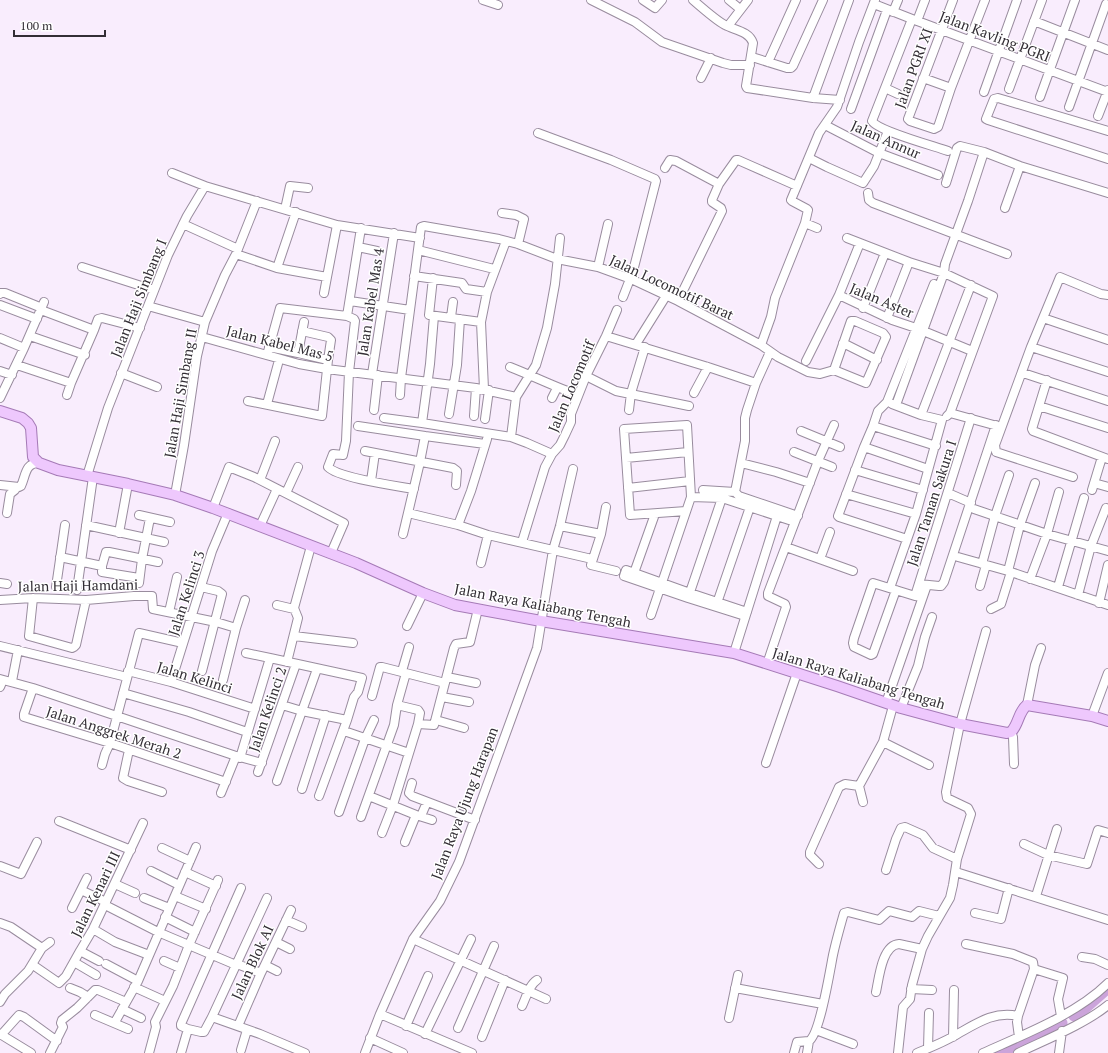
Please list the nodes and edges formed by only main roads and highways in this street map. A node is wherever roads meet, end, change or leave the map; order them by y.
1 (0, 411) edge
2 (1108, 721) edge

1 - 2 main road, Jalan Raya Kaliabang Tengah

